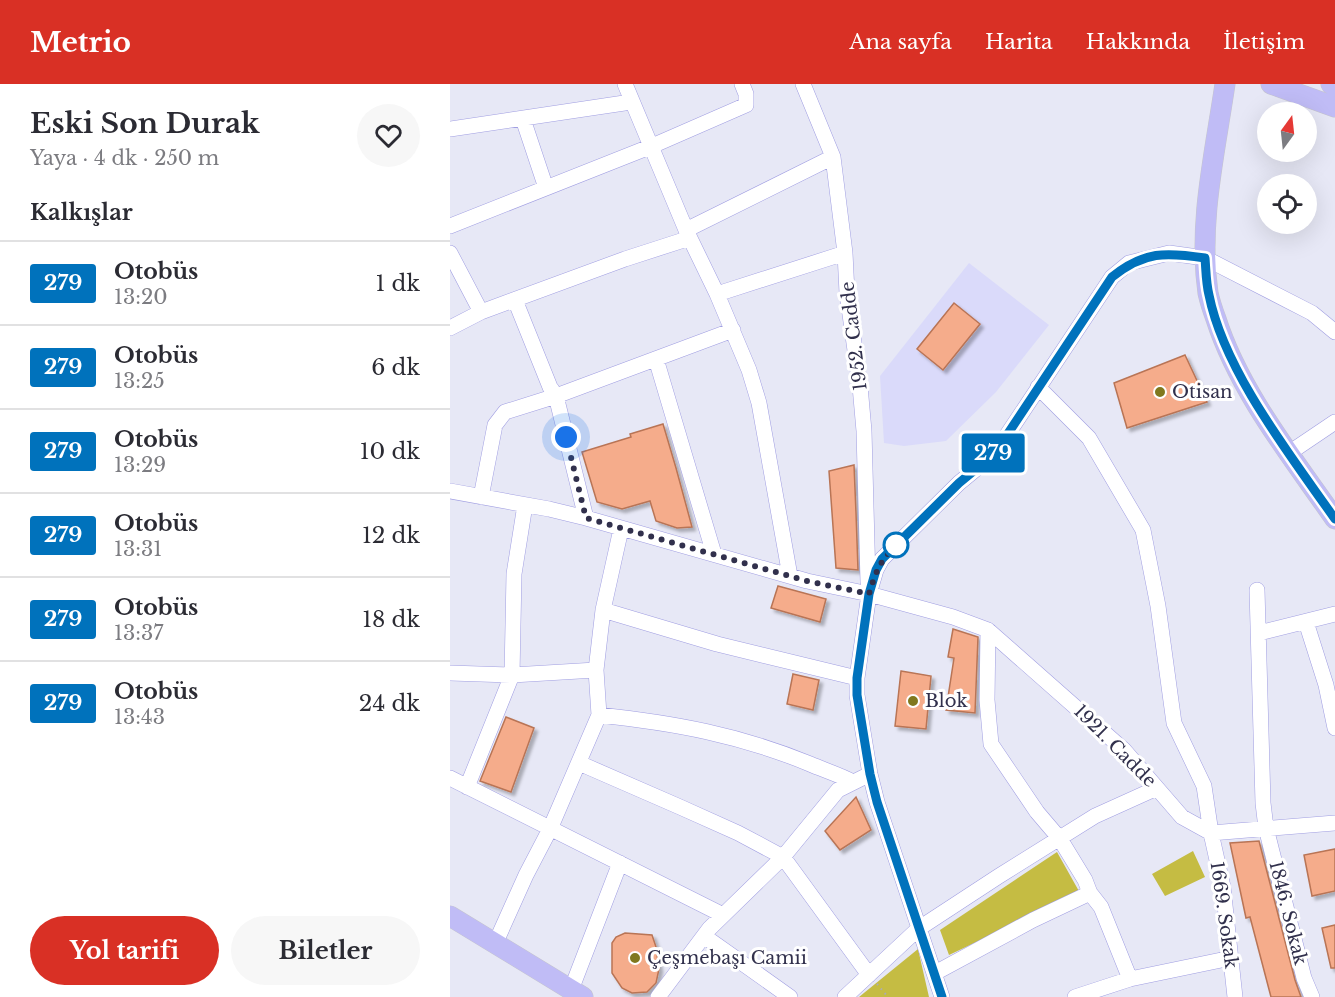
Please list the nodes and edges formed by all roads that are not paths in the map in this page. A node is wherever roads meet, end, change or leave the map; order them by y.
1 (625, 84) edge
2 (742, 84) edge
3 (803, 84) edge
4 (1225, 84) edge
5 (1271, 84) edge
6 (1331, 84) edge
7 (1335, 86) edge
8 (631, 102) junction
9 (1335, 107) edge
10 (523, 119) junction
11 (450, 129) edge
12 (652, 146) junction
13 (832, 157) junction
14 (546, 188) junction
15 (450, 226) edge
16 (688, 234) junction
17 (450, 253) edge
18 (845, 253) junction
19 (1205, 258) junction
20 (717, 294) junction
21 (515, 300) junction
22 (480, 312) junction
23 (450, 328) edge
24 (733, 330) junction
25 (1335, 332) edge
26 (656, 359) junction
27 (1038, 387) junction
28 (556, 396) junction
29 (1335, 422) edge
30 (1290, 453) junction
31 (450, 491) edge
32 (481, 497) junction
33 (525, 505) junction
34 (586, 518) junction
35 (1335, 519) edge
36 (621, 529) junction
37 (714, 554) junction
38 (790, 576) junction
39 (1257, 590) dead end
40 (869, 594) junction
41 (603, 610) junction
42 (1335, 614) edge
43 (1306, 622) junction
44 (988, 630) junction
45 (1259, 633) junction
46 (596, 670) junction
47 (450, 673) edge
48 (512, 675) junction
49 (857, 678) junction
50 (599, 715) junction
51 (1335, 728) edge
52 (579, 763) junction
53 (870, 774) junction
54 (450, 778) edge
55 (853, 782) junction
56 (467, 787) junction
57 (1157, 788) junction
58 (1335, 823) edge
59 (550, 828) junction
60 (1266, 828) junction
61 (1211, 833) junction
62 (1060, 838) junction
63 (783, 857) junction
64 (620, 863) junction
65 (1090, 893) junction
66 (723, 915) junction
67 (450, 916) edge
68 (918, 928) junction
69 (704, 936) junction
70 (495, 944) junction
71 (1231, 958) junction
72 (935, 973) junction
73 (869, 975) junction
74 (1130, 979) junction
75 (568, 992) edge
76 (658, 997) edge
77 (790, 997) edge
78 (845, 997) edge
79 (942, 997) edge
80 (1075, 997) edge
81 (1235, 997) edge
82 (1312, 997) edge

1 - 8 street
2 - 12 street
3 - 13 street, 1952. Cadde
4 - 19 main road
5 - 9 main road
6 - 7 main road
8 - 10 street
8 - 12 street
10 - 11 street
10 - 14 street
12 - 14 street
12 - 16 street
13 - 16 street
13 - 18 street, 1952. Cadde
14 - 15 street
16 - 20 street
16 - 21 street
17 - 22 street
18 - 20 street
18 - 40 street, 1952. Cadde
19 - 25 street
19 - 27 street
19 - 30 main road
20 - 24 street
21 - 22 street
21 - 28 street
22 - 23 street
24 - 26 street
24 - 38 street
26 - 28 street
26 - 37 street
27 - 40 street
27 - 61 street, 1669. Sokak
28 - 32 street
28 - 34 street
29 - 30 street
30 - 35 main road
31 - 32 street
32 - 33 street
33 - 34 street
33 - 48 street
34 - 36 street
36 - 37 street
36 - 41 street
37 - 38 street
38 - 40 street
39 - 45 street, 1846. Sokak
40 - 44 street, 1921. Cadde
40 - 49 street
41 - 46 street
41 - 49 street
42 - 43 street
43 - 45 street
43 - 51 street
44 - 57 street, 1921. Cadde
44 - 62 street
45 - 60 street, 1846. Sokak
46 - 48 street
46 - 50 street
47 - 48 street
48 - 56 street
49 - 53 street
50 - 52 street
50 - 55 street
52 - 59 street
52 - 63 street
53 - 55 street
53 - 68 street
54 - 56 street
55 - 63 street
56 - 59 street
57 - 61 street, 1921. Cadde
57 - 62 street
58 - 60 street
59 - 64 street
59 - 70 street
60 - 61 street
60 - 82 street, 1846. Sokak
61 - 71 street, 1669. Sokak
62 - 65 street
62 - 68 street
63 - 66 street
63 - 73 street
64 - 66 street
64 - 75 street
65 - 72 street
65 - 74 street
66 - 69 street
67 - 70 main road
68 - 72 street
68 - 73 street
69 - 76 street
69 - 77 street
70 - 75 main road
71 - 74 street
71 - 81 street, 1669. Sokak
72 - 79 street
73 - 78 street
74 - 80 street

